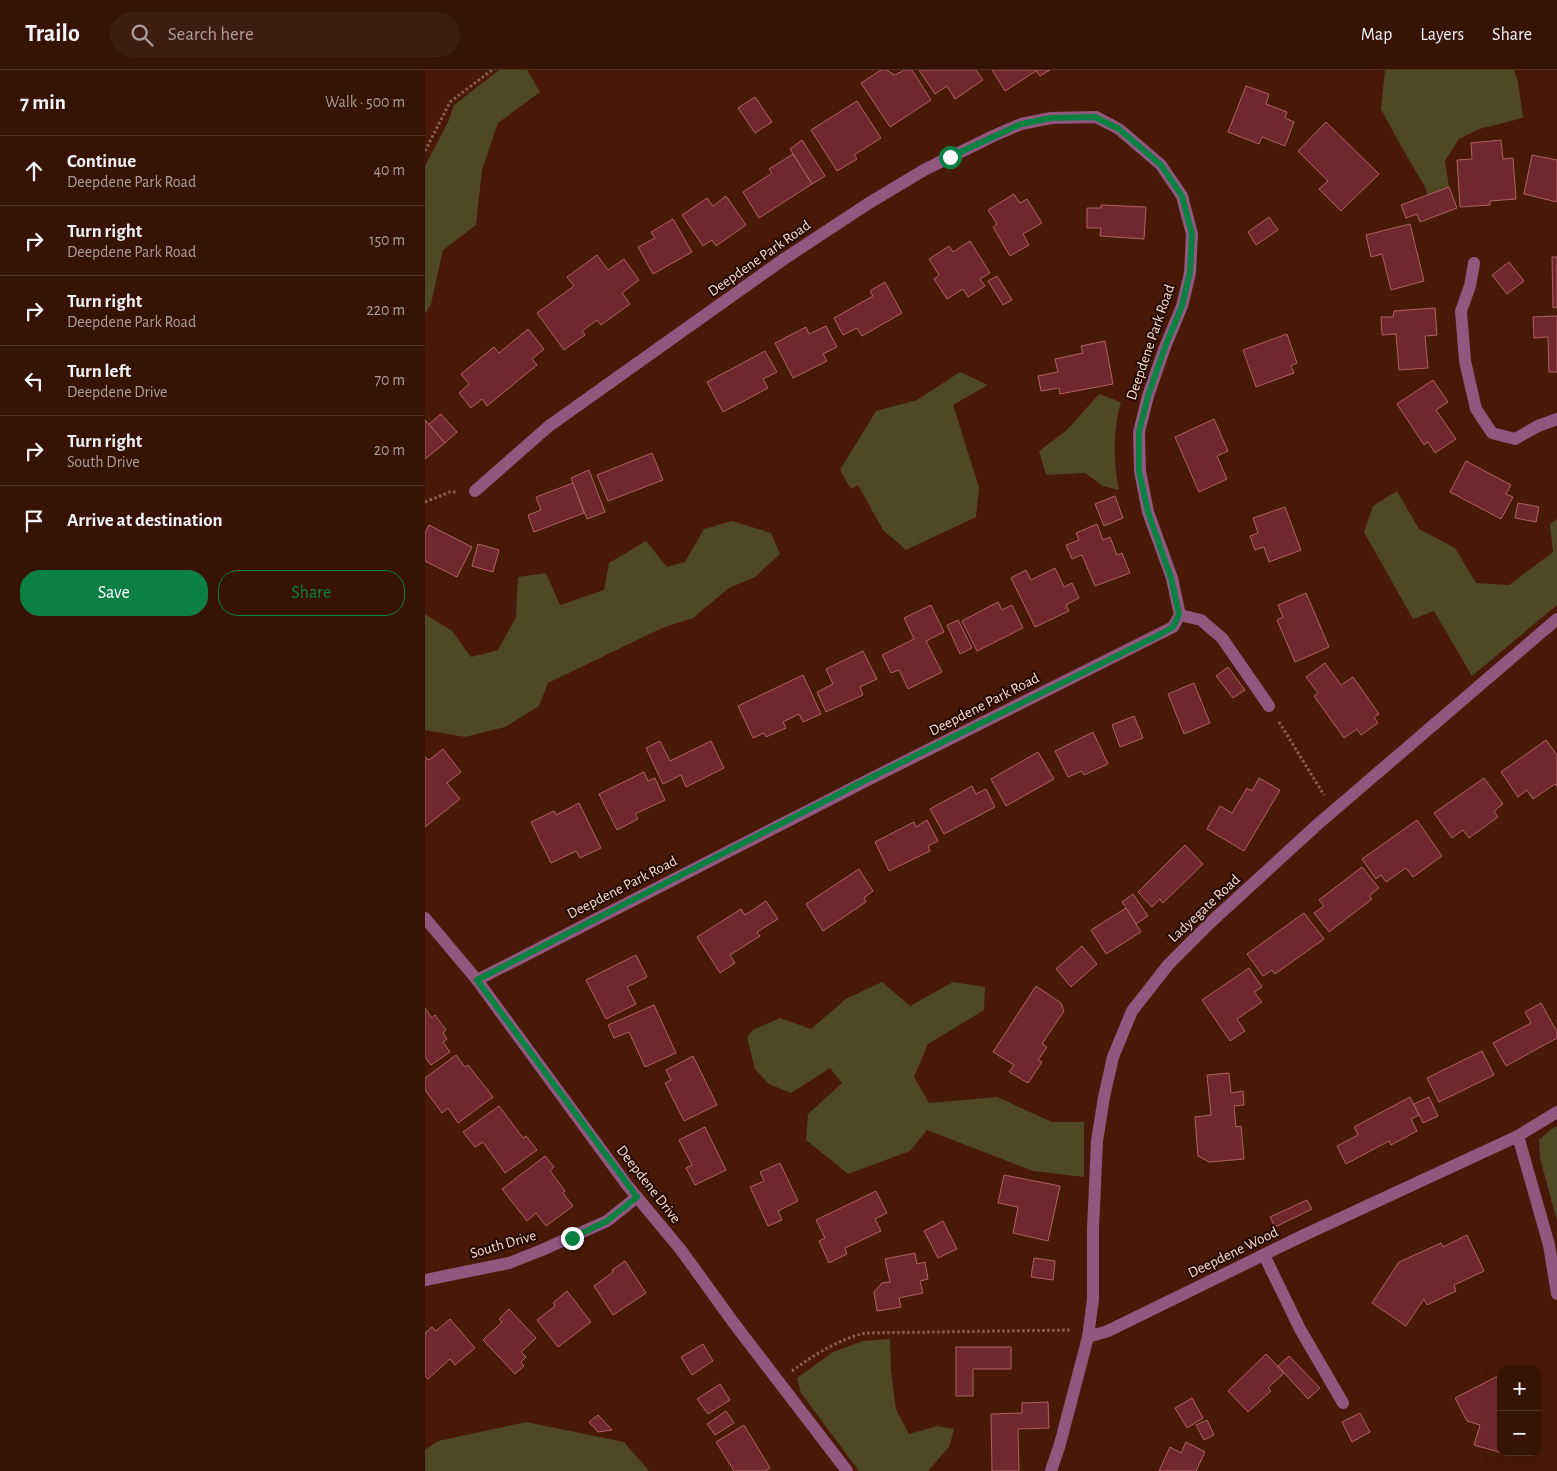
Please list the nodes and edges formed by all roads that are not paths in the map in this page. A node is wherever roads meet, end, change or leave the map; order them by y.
1 (1474, 263) dead end
2 (1557, 419) edge
3 (475, 491) road end
4 (1179, 614) junction
5 (1557, 619) edge
6 (1269, 706) road end
7 (425, 918) edge
8 (477, 980) junction
9 (1557, 1112) edge
10 (1519, 1136) junction
11 (637, 1197) junction
12 (1264, 1255) junction
13 (425, 1280) edge
14 (1557, 1294) edge
15 (1089, 1333) junction
16 (1343, 1403) dead end
17 (847, 1471) edge
18 (1051, 1471) edge

1 - 2 street
3 - 4 street, Deepdene Park Road
4 - 6 street
4 - 8 street, Deepdene Park Road
5 - 15 street, Ladyegate Road
7 - 8 street, Deepdene Drive
8 - 11 street, Deepdene Drive
9 - 10 street, Deepdene Wood
10 - 12 street, Deepdene Wood
10 - 14 street
11 - 13 street, South Drive
11 - 17 street, Deepdene Drive
12 - 15 street, Deepdene Wood
12 - 16 street
15 - 18 street

